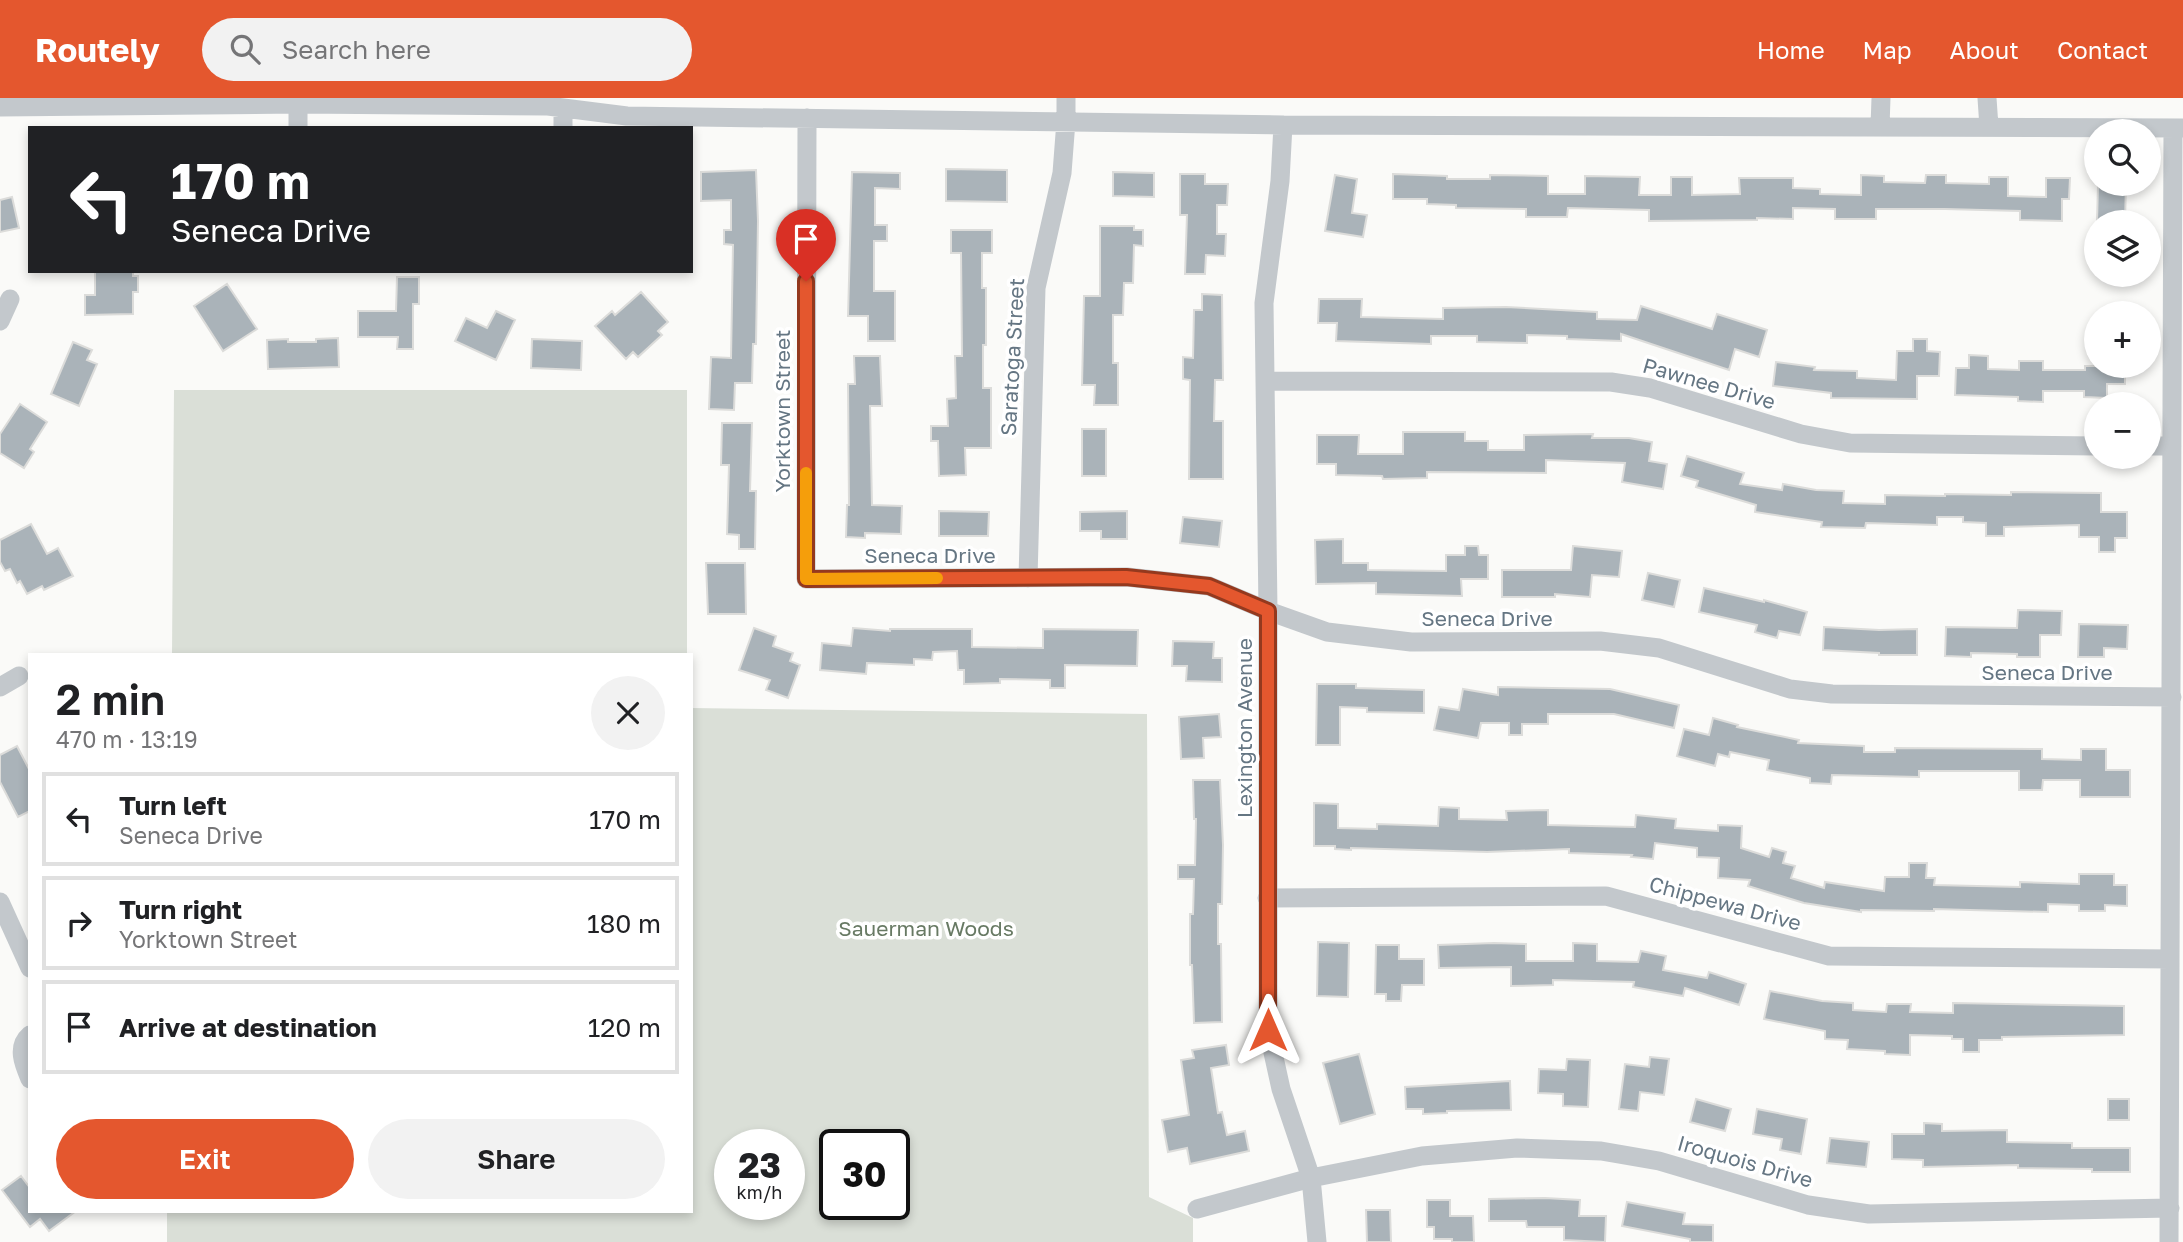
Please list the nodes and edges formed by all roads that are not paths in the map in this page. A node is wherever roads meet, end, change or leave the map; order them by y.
1 (1066, 98) edge
2 (1881, 98) edge
3 (1987, 98) edge
4 (457, 101) edge
5 (298, 104) junction
6 (0, 107) edge
7 (563, 108) junction
8 (807, 118) junction
9 (1066, 121) junction
10 (1283, 125) junction
11 (298, 126) edge
12 (563, 126) edge
13 (1880, 127) junction
14 (1989, 127) junction
15 (2178, 128) edge
16 (10, 299) dead end
17 (0, 321) edge
18 (1266, 381) junction
19 (2084, 446) edge
20 (2161, 446) edge
21 (2172, 446) junction
22 (1028, 578) junction
23 (806, 579) joint
24 (1268, 611) junction
25 (19, 676) dead end
26 (0, 687) edge
27 (2172, 697) junction
28 (2177, 860) edge
29 (1267, 898) junction
30 (0, 902) edge
31 (2171, 959) junction
32 (28, 964) edge
33 (28, 1037) edge
34 (28, 1074) edge
35 (1311, 1178) junction
36 (2170, 1208) junction
37 (1197, 1209) dead end
38 (1317, 1242) edge
39 (2169, 1242) edge

1 - 9 street, Saratoga Street
2 - 13 street
3 - 14 street
4 - 5 street
4 - 7 street
5 - 6 street
5 - 11 street
7 - 8 street
7 - 12 street
8 - 9 street
8 - 23 street, Yorktown Street
9 - 10 street
9 - 22 street, Saratoga Street
10 - 13 street
10 - 18 street, Lexington Avenue
13 - 14 street
14 - 15 street
15 - 21 street
16 - 17 street
18 - 19 street, Pawnee Drive
18 - 24 street, Lexington Avenue
20 - 21 street
21 - 27 street
22 - 23 street, Seneca Drive
22 - 24 street, Seneca Drive
24 - 27 street, Seneca Drive
24 - 29 street, Lexington Avenue
25 - 26 street
27 - 28 street
28 - 31 street
29 - 31 street, Chippewa Drive
29 - 35 street, Lexington Avenue
30 - 32 street
31 - 36 street
33 - 34 street
35 - 36 street, Iroquois Drive
35 - 37 street, Iroquois Drive
35 - 38 street, Lexington Avenue
36 - 39 street

